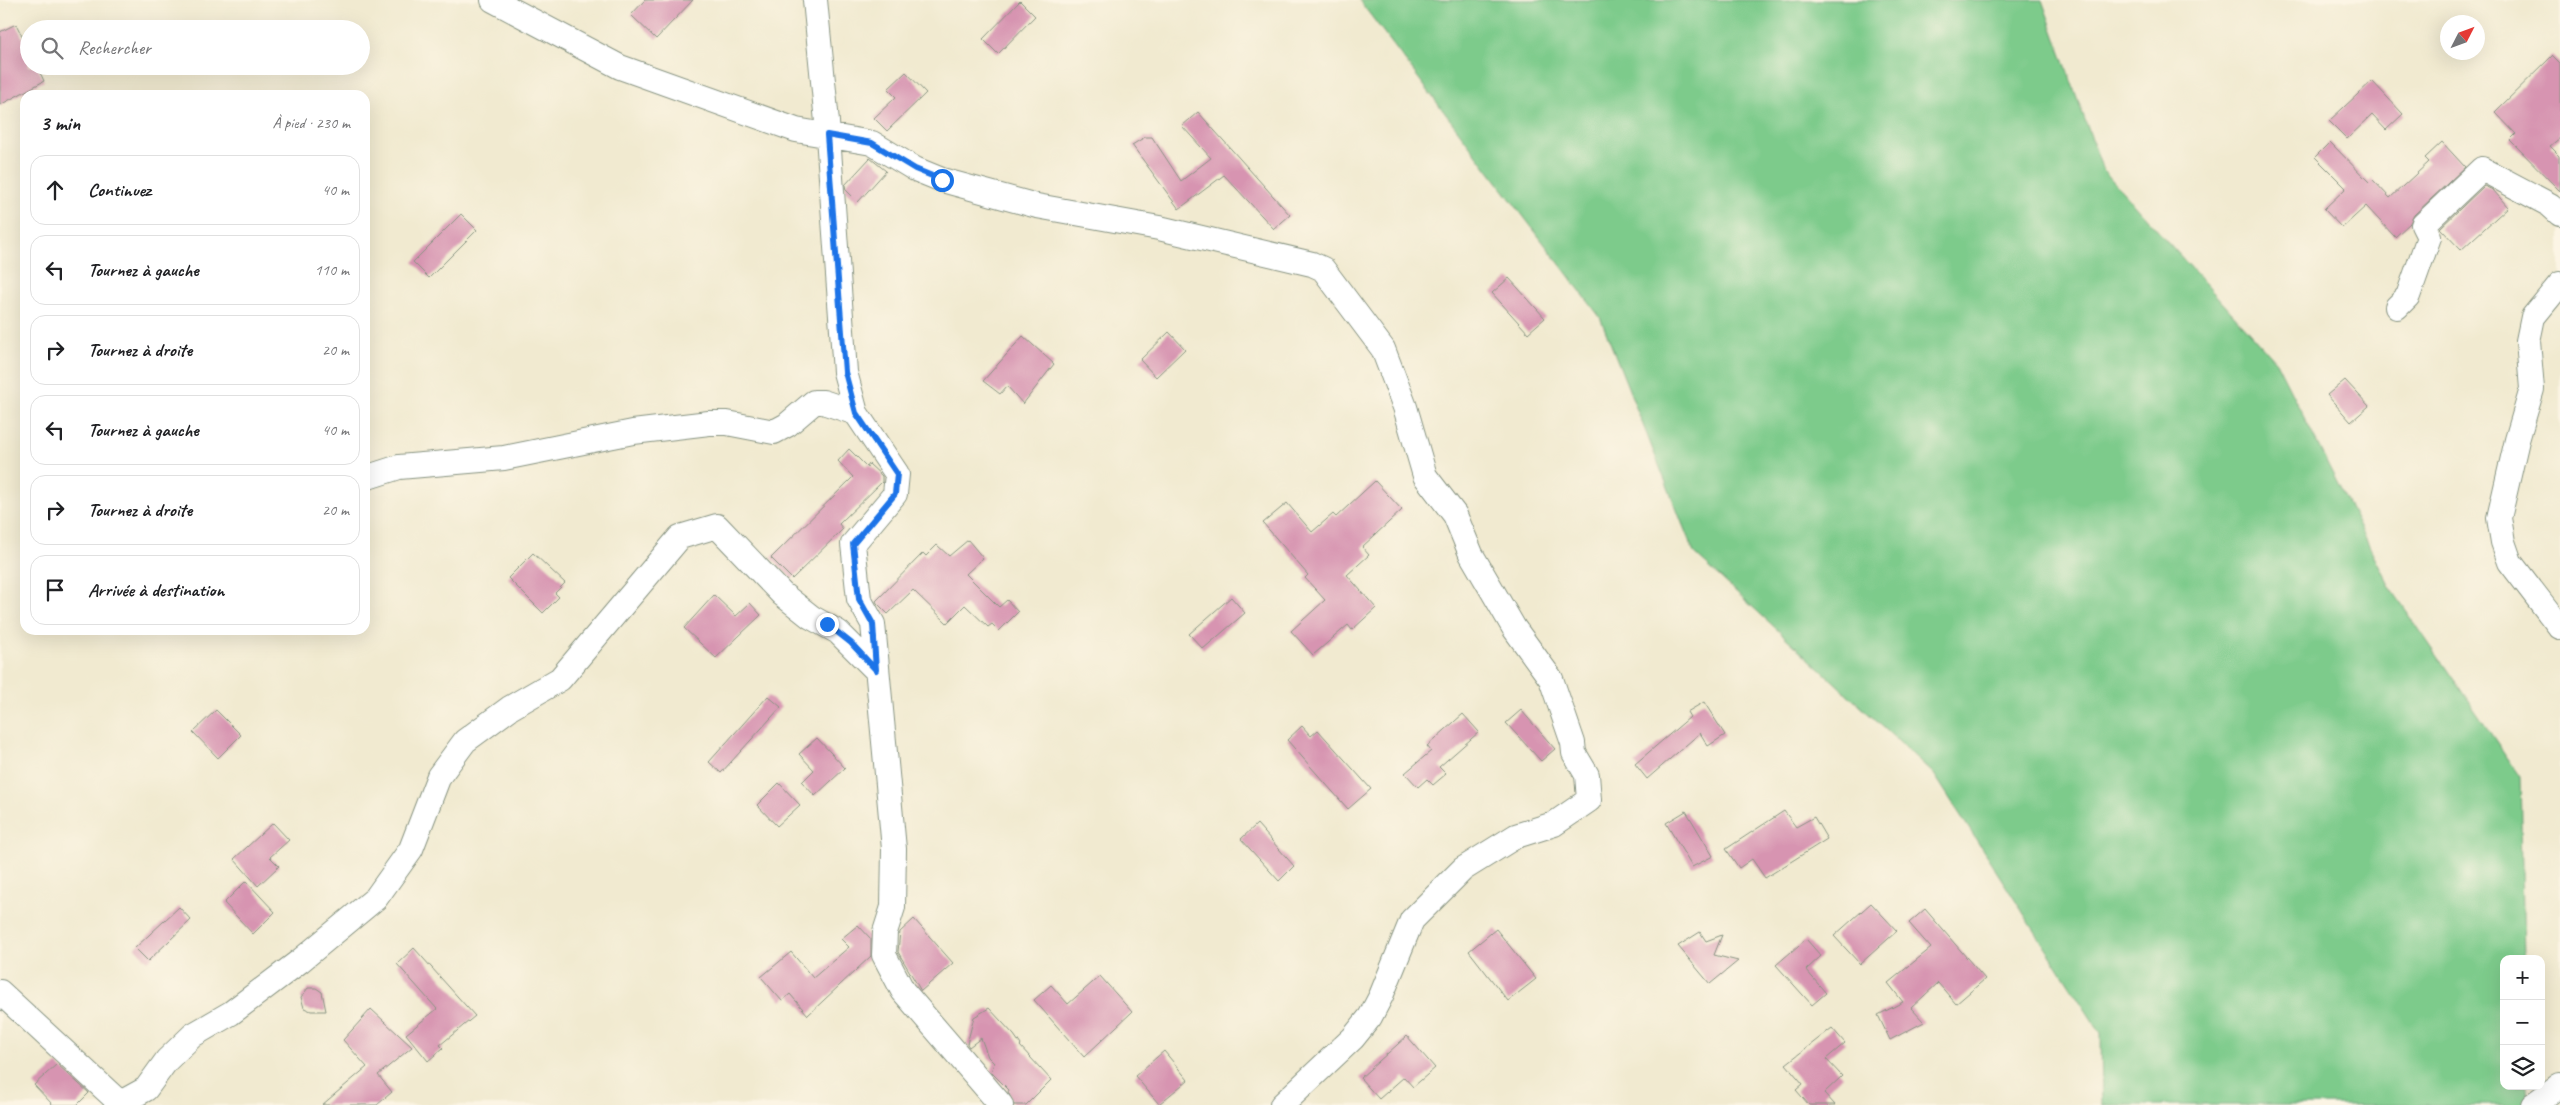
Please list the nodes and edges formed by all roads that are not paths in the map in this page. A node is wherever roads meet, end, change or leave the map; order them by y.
1 (493, 0) edge
2 (815, 0) edge
3 (796, 130) junction
4 (827, 135) junction
5 (830, 174) junction
6 (2560, 214) edge
7 (2560, 284) edge
8 (2397, 307) dead end
9 (856, 413) junction
10 (370, 476) edge
11 (2560, 627) edge
12 (876, 670) junction
13 (0, 992) edge
14 (2560, 1085) edge
15 (118, 1104) edge
16 (1001, 1105) edge
17 (1282, 1105) edge
18 (2533, 1105) edge

1 - 3 street
2 - 4 street
3 - 4 street
3 - 5 street
4 - 5 street
4 - 17 street
5 - 9 street
6 - 8 street
7 - 11 street
9 - 10 street
9 - 12 street
12 - 15 street
12 - 16 street
13 - 15 street
14 - 18 street

